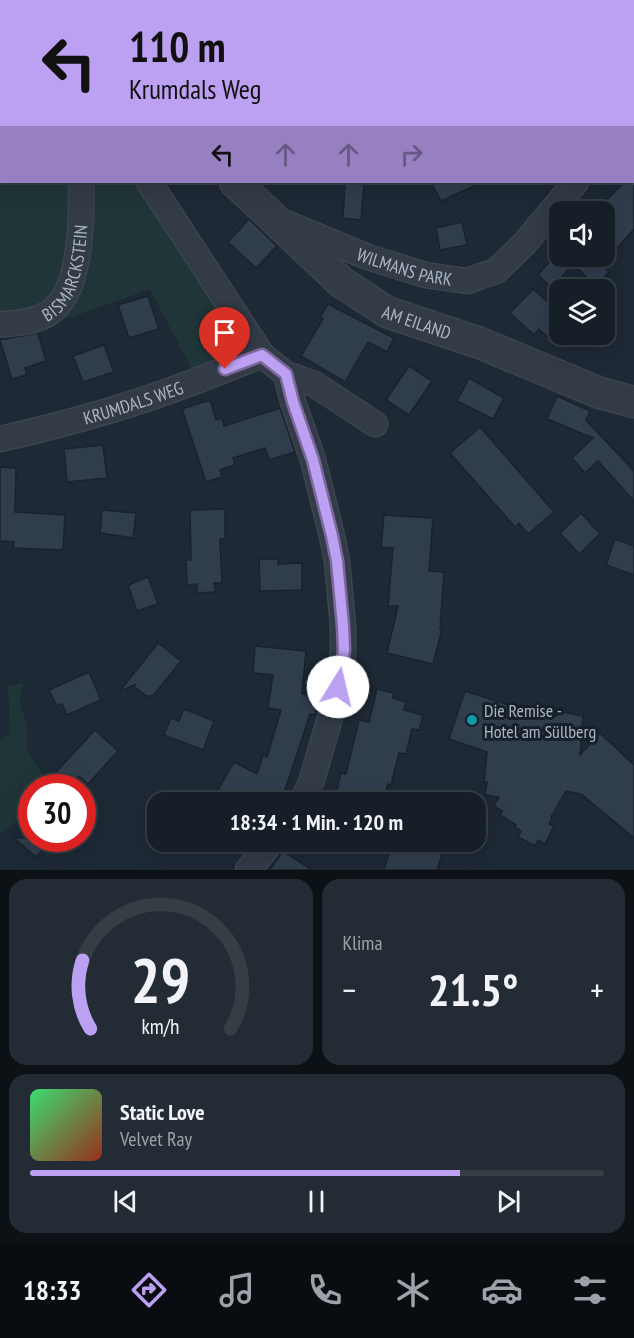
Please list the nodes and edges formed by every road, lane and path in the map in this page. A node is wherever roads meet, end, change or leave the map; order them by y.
1 (81, 183) edge
2 (150, 183) edge
3 (236, 183) edge
4 (575, 183) edge
5 (272, 217) junction
6 (0, 324) edge
7 (262, 355) junction
8 (286, 374) junction
9 (634, 402) edge
10 (375, 424) dead end
11 (0, 439) edge
12 (307, 792) edge
13 (263, 852) edge
14 (248, 870) edge

1 - 6 street, BISMARCKSTEIN
2 - 7 street
3 - 5 street, AM EILAND
4 - 5 street, WILMANS PARK
5 - 9 street, AM EILAND
7 - 8 street
7 - 11 street, KRUMDALS WEG
8 - 10 street
8 - 12 street
13 - 14 street

